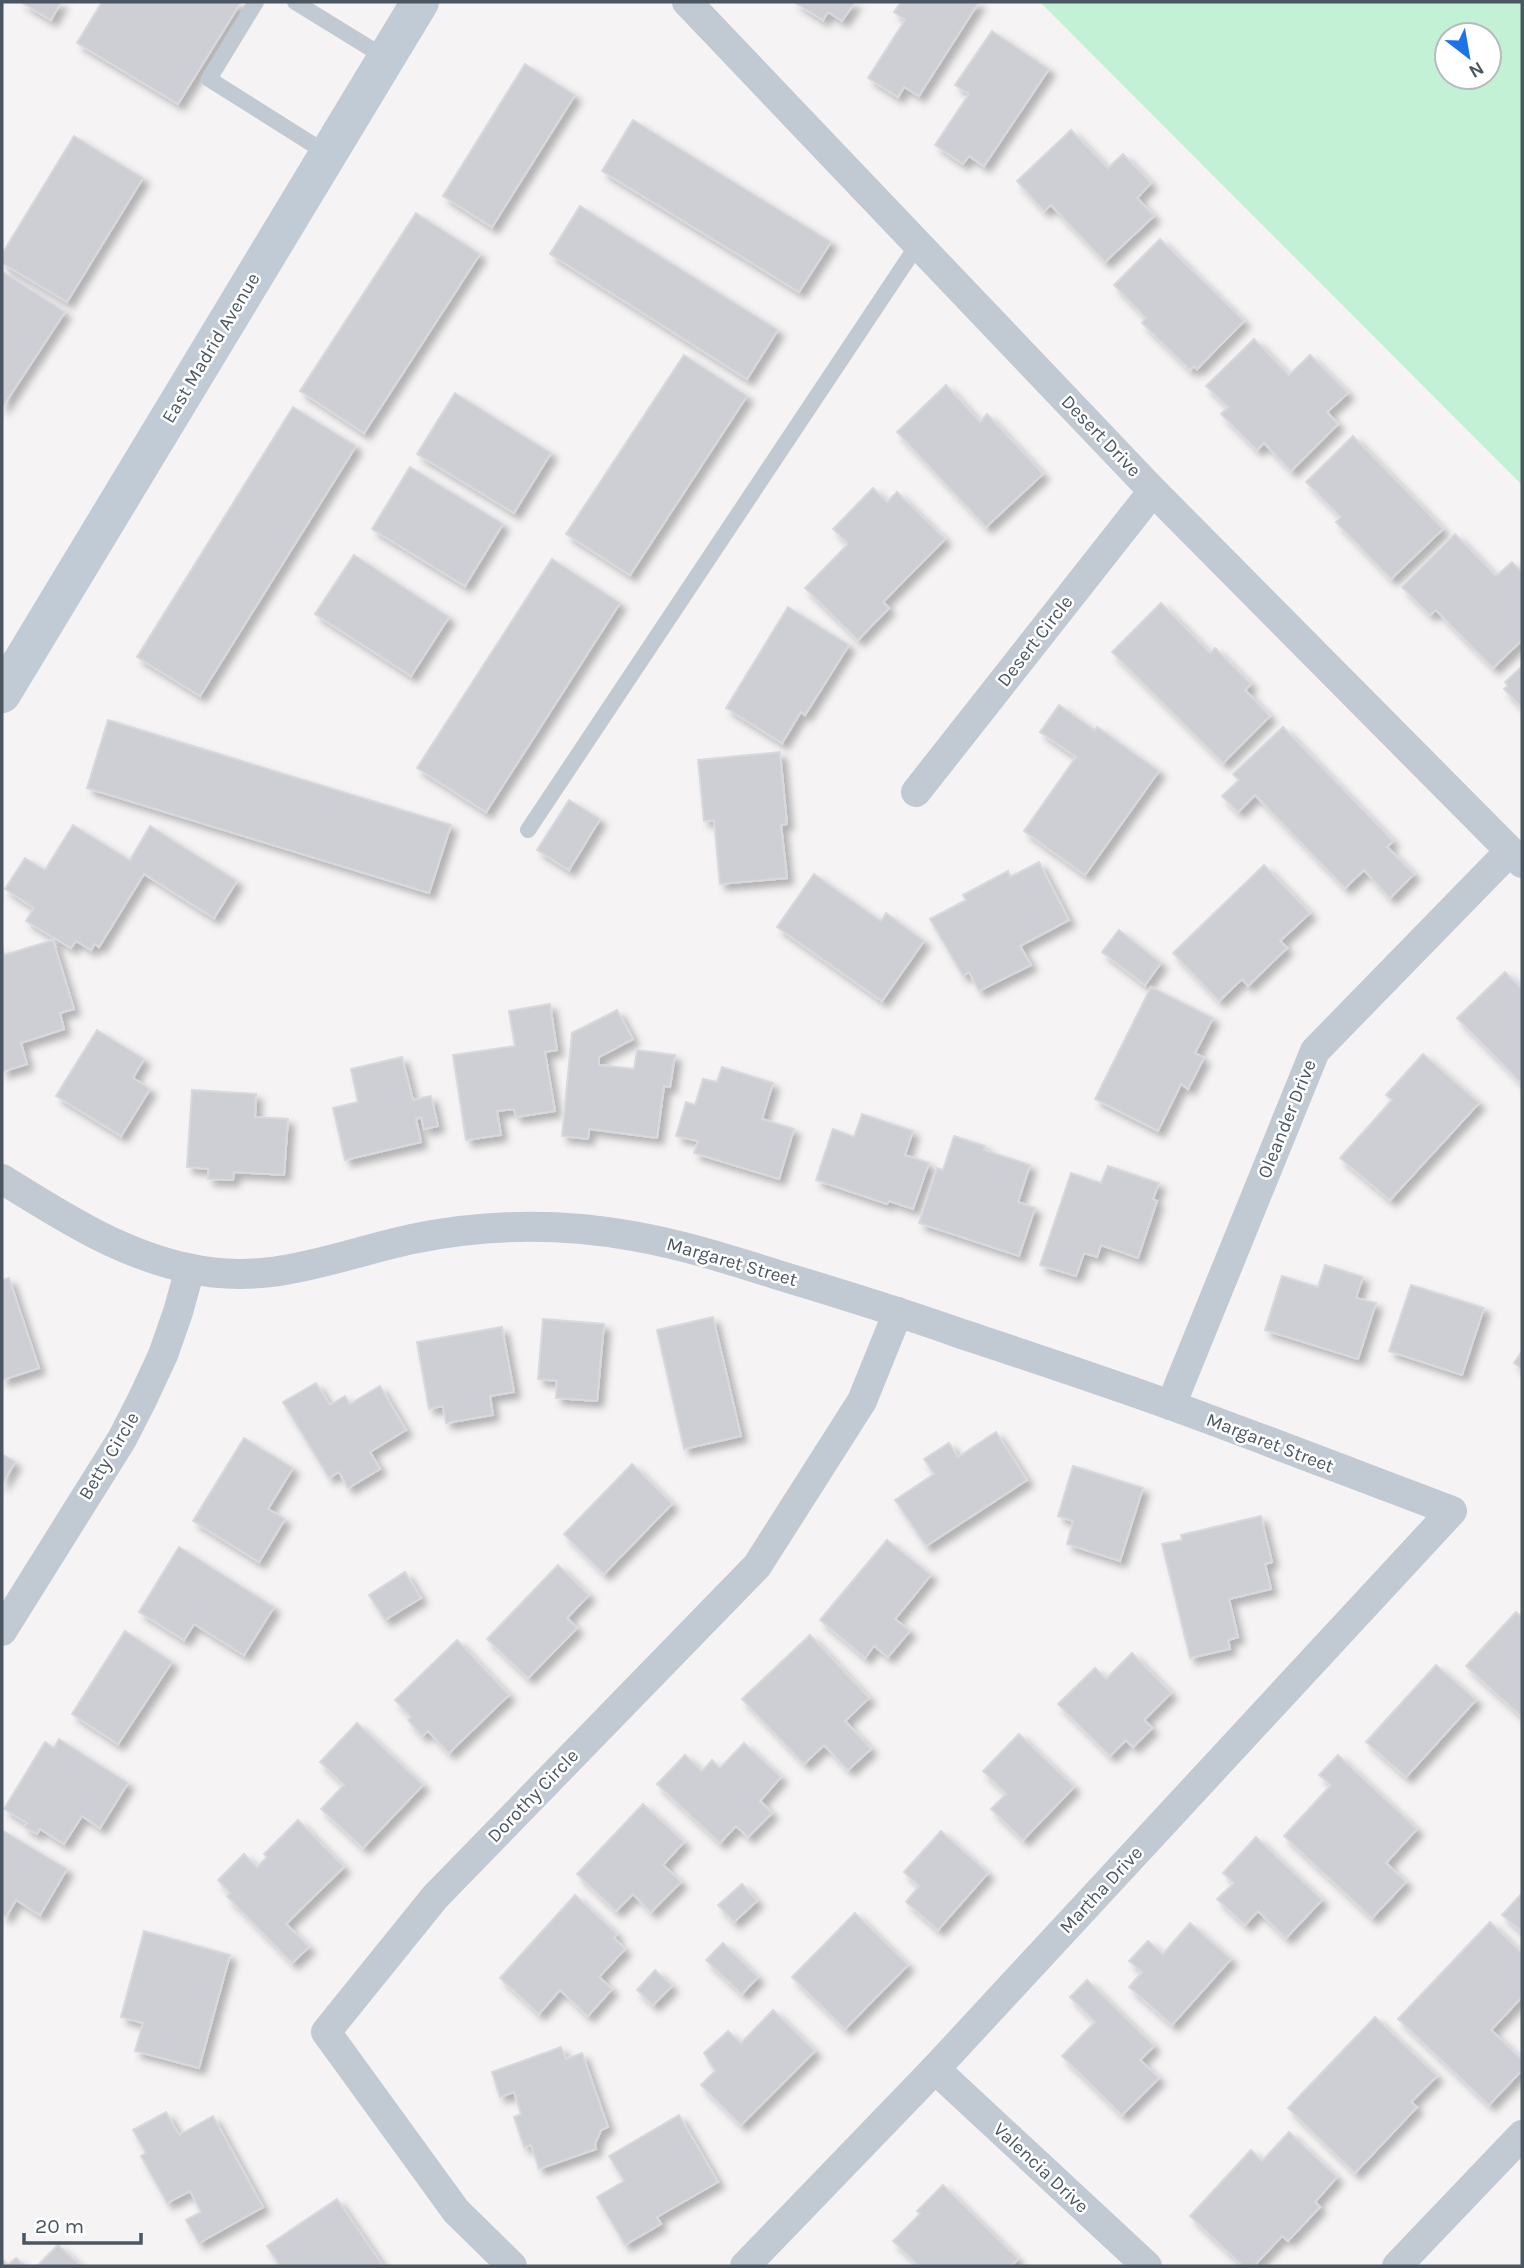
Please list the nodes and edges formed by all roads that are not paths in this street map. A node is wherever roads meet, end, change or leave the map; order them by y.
1 (256, 2) edge
2 (295, 2) edge
3 (420, 2) edge
4 (687, 2) edge
5 (386, 58) junction
6 (328, 154) junction
7 (918, 244) junction
8 (1153, 491) junction
9 (2, 694) edge
10 (916, 792) dead end
11 (528, 830) dead end
12 (1516, 858) edge
13 (2, 1178) edge
14 (190, 1269) junction
15 (898, 1312) junction
16 (1171, 1405) junction
17 (1452, 1511) joint
18 (2, 1631) edge
19 (935, 2069) junction
20 (1522, 2135) edge
21 (512, 2266) edge
22 (746, 2266) edge
23 (1147, 2266) edge
24 (1397, 2266) edge

1 - 6 lane
2 - 5 lane
3 - 5 street, East Madrid Avenue
4 - 7 street, Desert Drive
5 - 6 street, East Madrid Avenue
6 - 9 street, East Madrid Avenue
7 - 8 street, Desert Drive
7 - 11 lane
8 - 10 street, Desert Circle
8 - 12 street, Desert Drive
12 - 16 street, Oleander Drive
13 - 14 street, Margaret Street
14 - 15 street, Margaret Street
14 - 18 street, Betty Circle
15 - 16 street, Margaret Street
15 - 21 street, Dorothy Circle
16 - 17 street, Margaret Street
17 - 19 street, Martha Drive
19 - 22 street, Martha Drive
19 - 23 street, Valencia Drive
20 - 24 street

